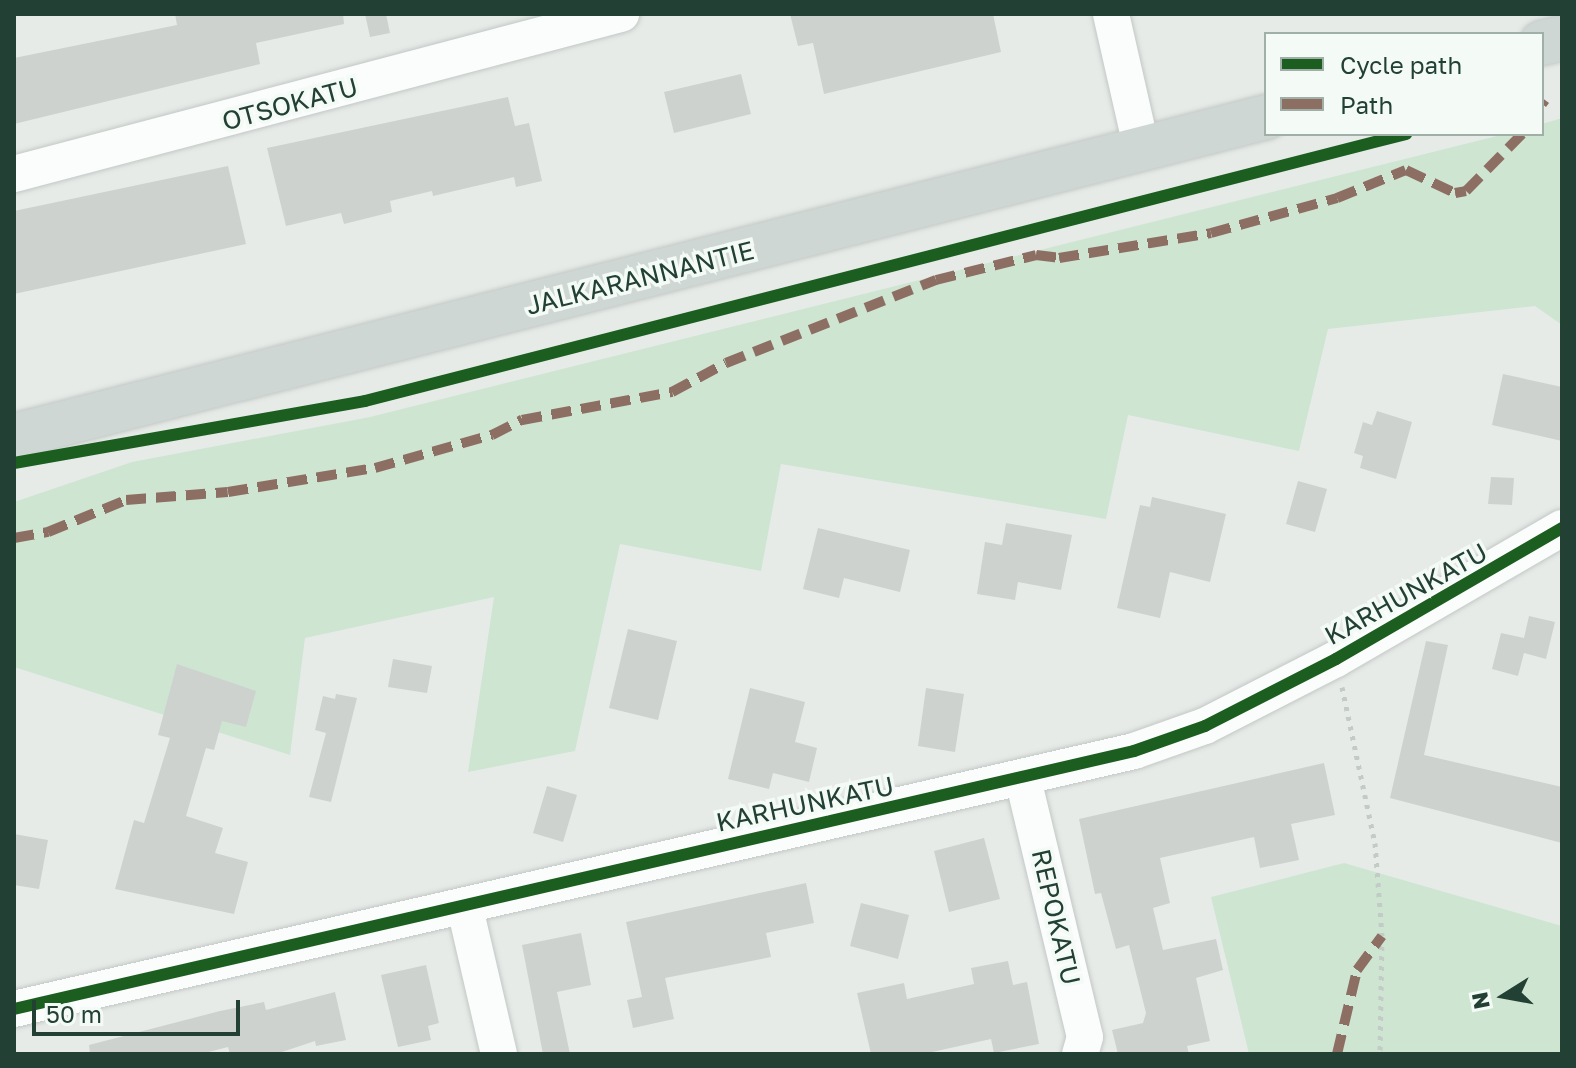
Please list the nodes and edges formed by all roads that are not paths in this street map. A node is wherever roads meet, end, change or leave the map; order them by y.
1 (621, 14) edge
2 (1111, 14) edge
3 (1264, 118) edge
4 (1142, 150) junction
5 (14, 174) edge
6 (14, 436) edge
7 (1562, 528) edge
8 (1023, 779) junction
9 (465, 908) junction
10 (14, 1009) edge
11 (499, 1054) edge
12 (1080, 1054) edge

1 - 5 street, OTSOKATU
2 - 4 street
3 - 4 main road, JALKARANNANTIE
4 - 6 main road, JALKARANNANTIE
7 - 8 street, KARHUNKATU
8 - 9 street, KARHUNKATU
8 - 12 street, REPOKATU
9 - 10 street, KARHUNKATU
9 - 11 street

